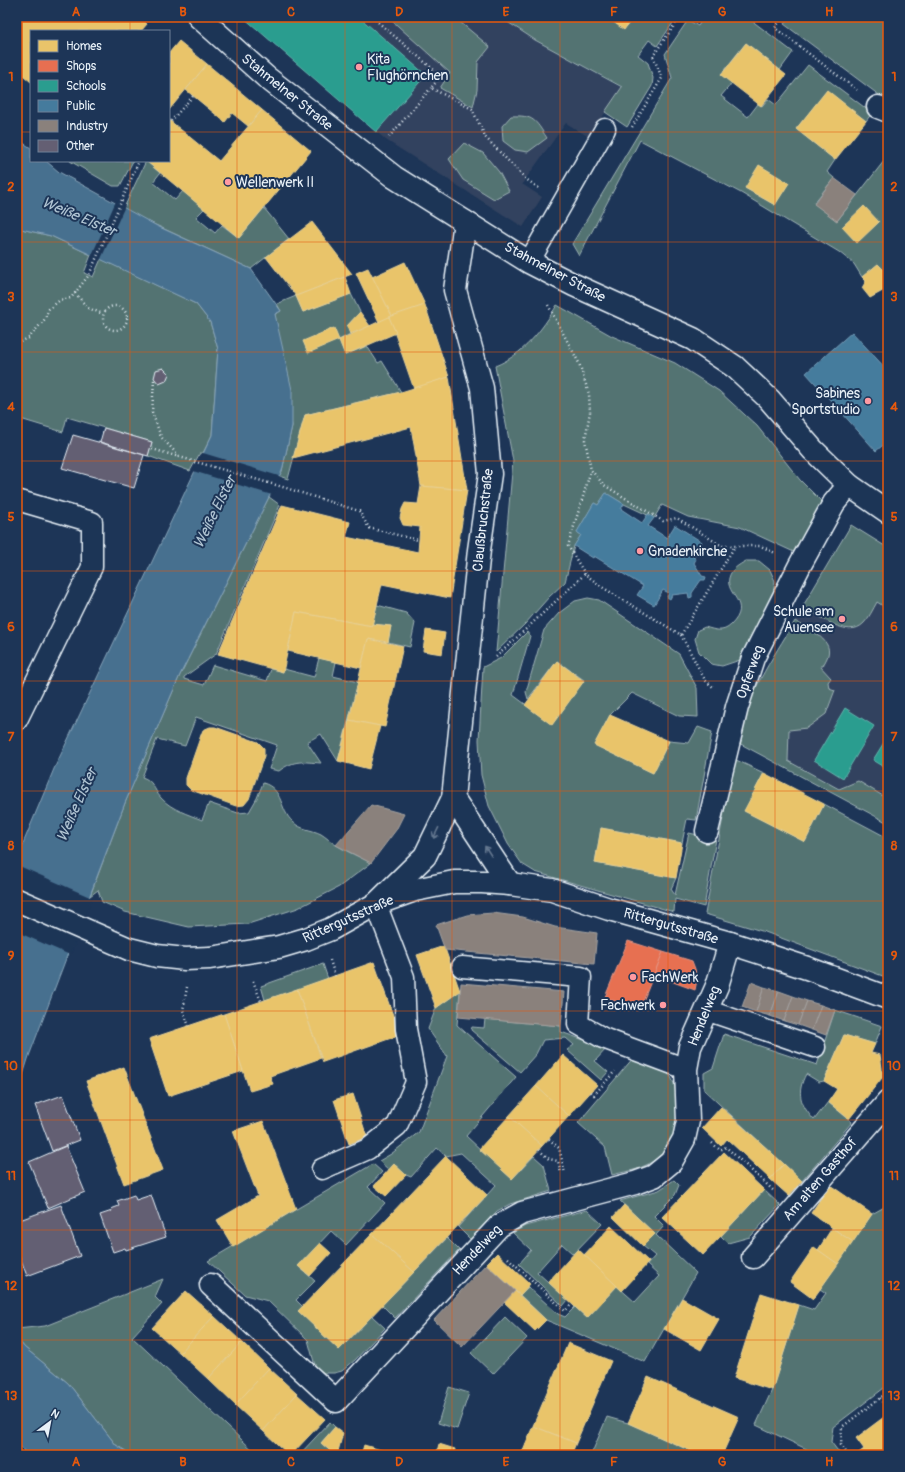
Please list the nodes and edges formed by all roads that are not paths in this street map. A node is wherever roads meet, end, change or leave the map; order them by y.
1 (199, 17) edge
2 (605, 129) dead end
3 (465, 222) junction
4 (529, 262) junction
5 (849, 485) junction
6 (17, 500) edge
7 (888, 512) edge
8 (17, 720) edge
9 (453, 798) junction
10 (708, 831) dead end
11 (510, 884) junction
12 (17, 900) edge
13 (376, 904) junction
14 (730, 943) junction
15 (462, 967) dead end
16 (888, 998) edge
17 (706, 1010) junction
18 (815, 1048) dead end
19 (686, 1069) junction
20 (888, 1102) edge
21 (322, 1170) dead end
22 (753, 1257) dead end
23 (211, 1285) dead end

1 - 3 street, Stahmelner Straße
2 - 4 lane
3 - 4 street, Stahmelner Straße
3 - 9 street, Claußbruchstraße
4 - 5 street, Stahmelner Straße
5 - 7 street, Stahmelner Straße
5 - 10 street, Opferweg
6 - 8 lane
11 -> 9 street
9 -> 13 street, Claußbruchstraße
11 - 13 street, Rittergutsstraße
11 - 14 street, Rittergutsstraße
12 - 13 street, Rittergutsstraße
13 - 21 lane
14 - 16 street, Rittergutsstraße
14 - 17 street, Hendelweg
15 - 19 lane
17 - 18 lane
17 - 19 street, Hendelweg
19 - 23 street, Hendelweg
20 - 22 street, Am alten Gasthof

